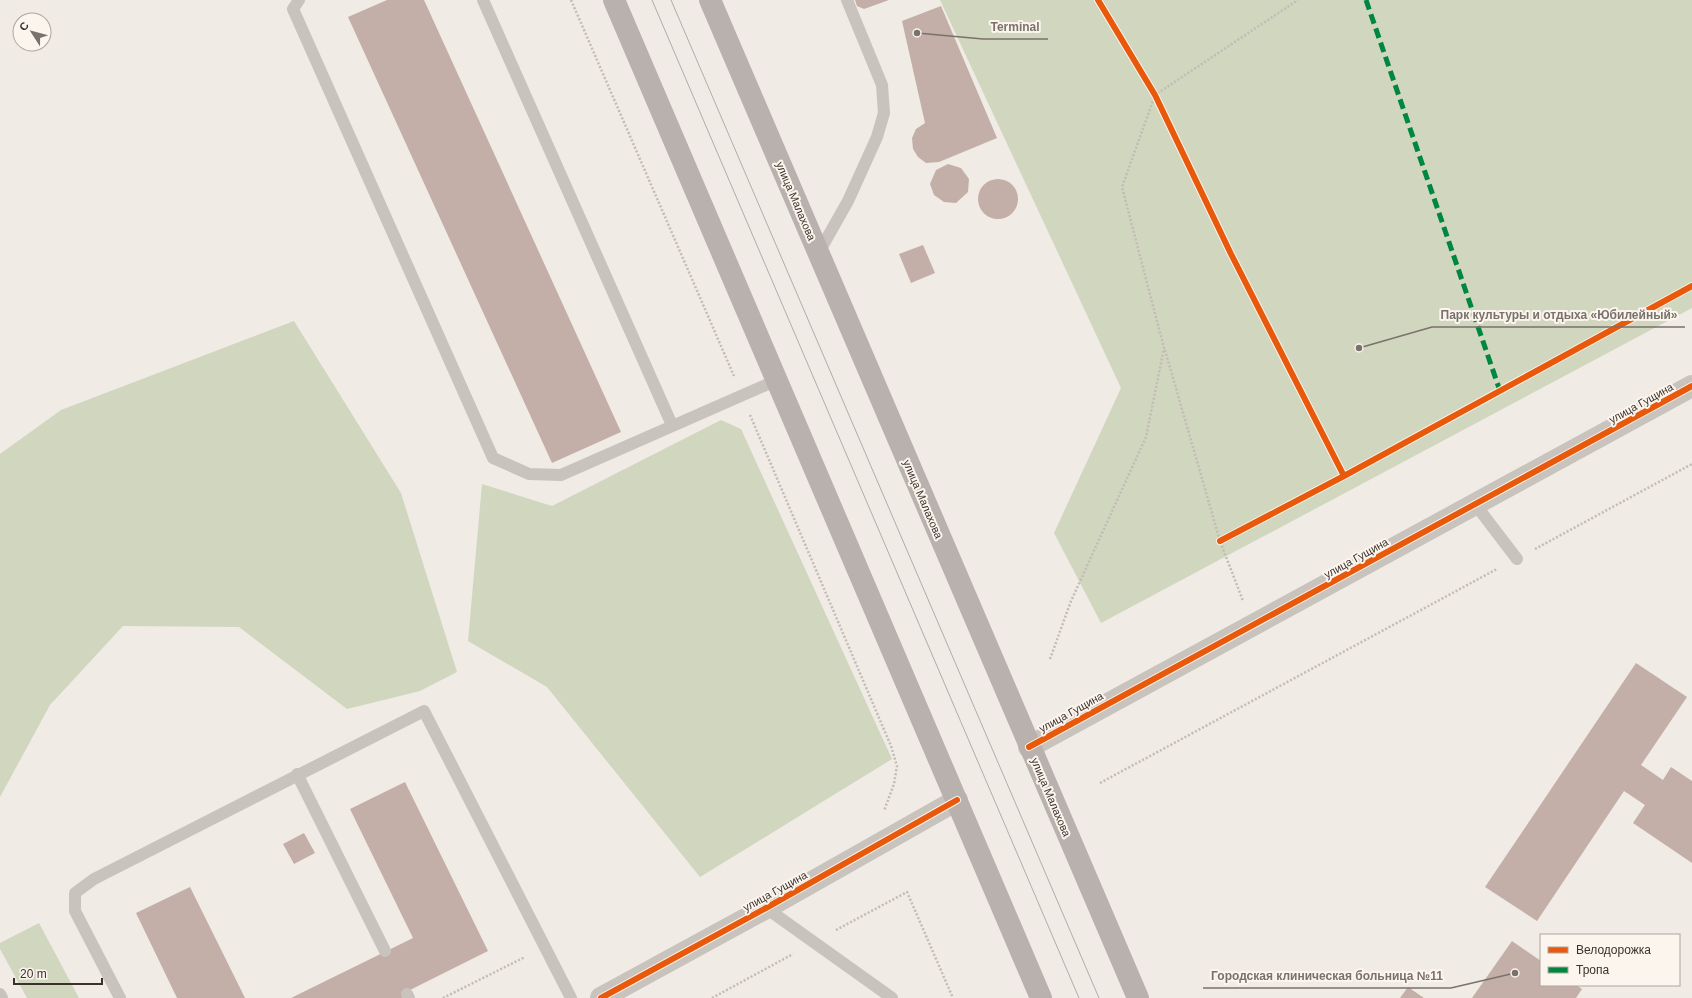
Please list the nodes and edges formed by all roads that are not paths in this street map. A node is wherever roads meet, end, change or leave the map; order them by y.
1 (299, 0) edge
2 (483, 0) edge
3 (614, 0) edge
4 (710, 0) edge
5 (847, 0) edge
6 (818, 254) junction
7 (777, 380) junction
8 (1692, 386) edge
9 (672, 425) junction
10 (1475, 504) junction
11 (1516, 559) road end
12 (1029, 747) junction
13 (297, 774) junction
14 (957, 800) junction
15 (766, 908) junction
16 (385, 951) dead end
17 (0, 994) edge
18 (2, 998) edge
19 (120, 998) edge
20 (571, 998) edge
21 (601, 998) edge
22 (892, 998) edge
23 (1041, 998) edge
24 (1138, 998) edge

1 - 9 lane
2 - 9 lane
3 - 7 main road
4 - 6 main road, улица Малахова
5 - 6 lane
6 - 12 main road, улица Малахова
7 - 9 lane
7 - 14 main road
8 - 10 street, улица Гущина
10 - 11 lane
10 - 12 street, улица Гущина
12 - 24 main road, улица Малахова
13 - 16 lane
13 - 19 lane
13 - 20 lane
14 - 15 street, улица Гущина
14 - 23 main road
15 - 21 street, улица Гущина
15 - 22 lane
17 - 18 lane

